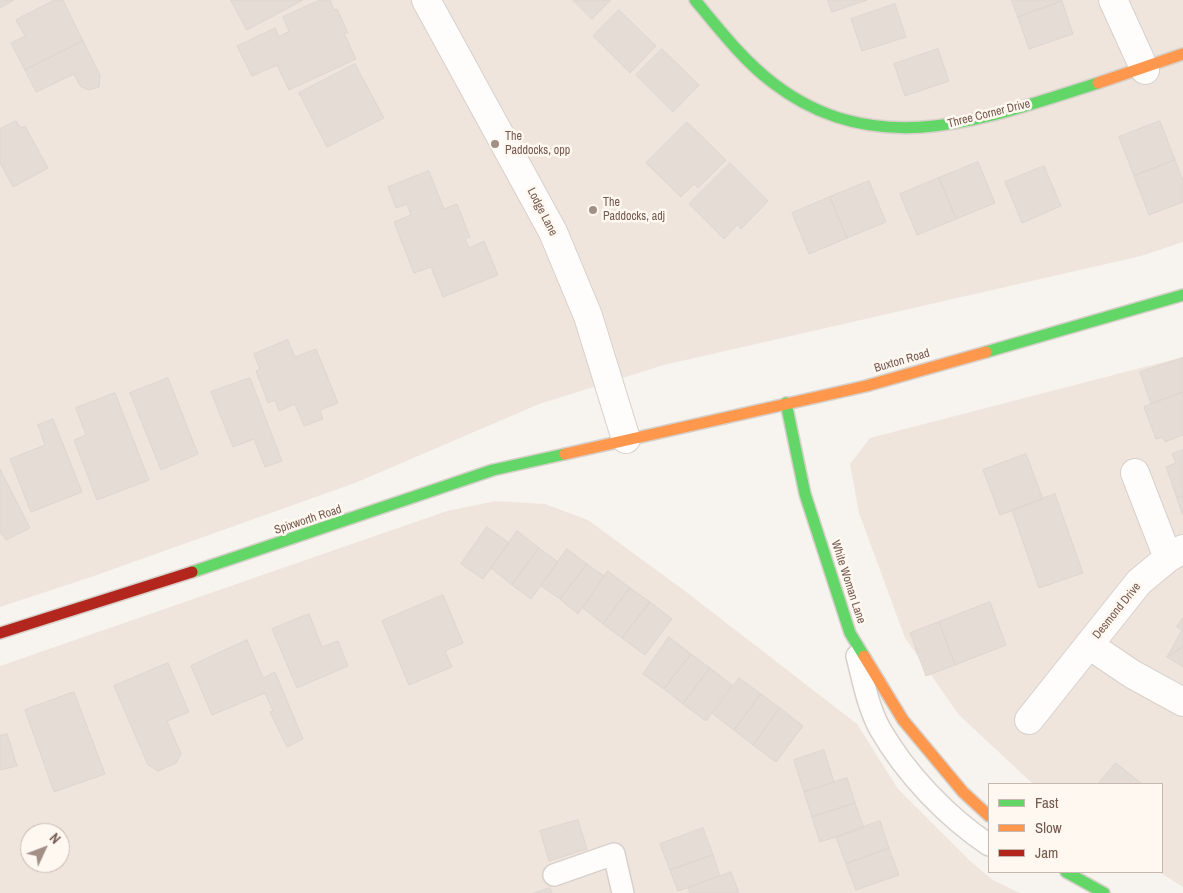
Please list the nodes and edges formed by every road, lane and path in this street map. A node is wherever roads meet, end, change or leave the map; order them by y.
1 (426, 0) edge
2 (695, 0) edge
3 (1112, 0) edge
4 (1183, 54) edge
5 (1145, 70) junction
6 (1183, 295) edge
7 (786, 404) junction
8 (626, 439) junction
9 (1135, 473) dead end
10 (1175, 553) edge
11 (0, 633) edge
12 (850, 633) junction
13 (1089, 646) junction
14 (1183, 702) edge
15 (1029, 720) dead end
16 (988, 815) edge
17 (988, 844) edge
18 (1063, 873) edge
19 (554, 874) dead end
20 (623, 893) edge
21 (1104, 893) edge

1 - 8 street, Lodge Lane
2 - 5 street, Three Corner Drive
3 - 5 street
4 - 5 street, Three Corner Drive
6 - 7 street, Buxton Road
7 - 8 street, Buxton Road
7 - 12 street, White Woman Lane
8 - 11 street, Spixworth Road
9 - 10 street, Desmond Drive
10 - 13 street, Desmond Drive
12 - 16 street, White Woman Lane
12 - 17 lane
13 - 14 street, Desmond Drive
13 - 15 street, Desmond Drive
18 - 21 street
19 - 20 lane

